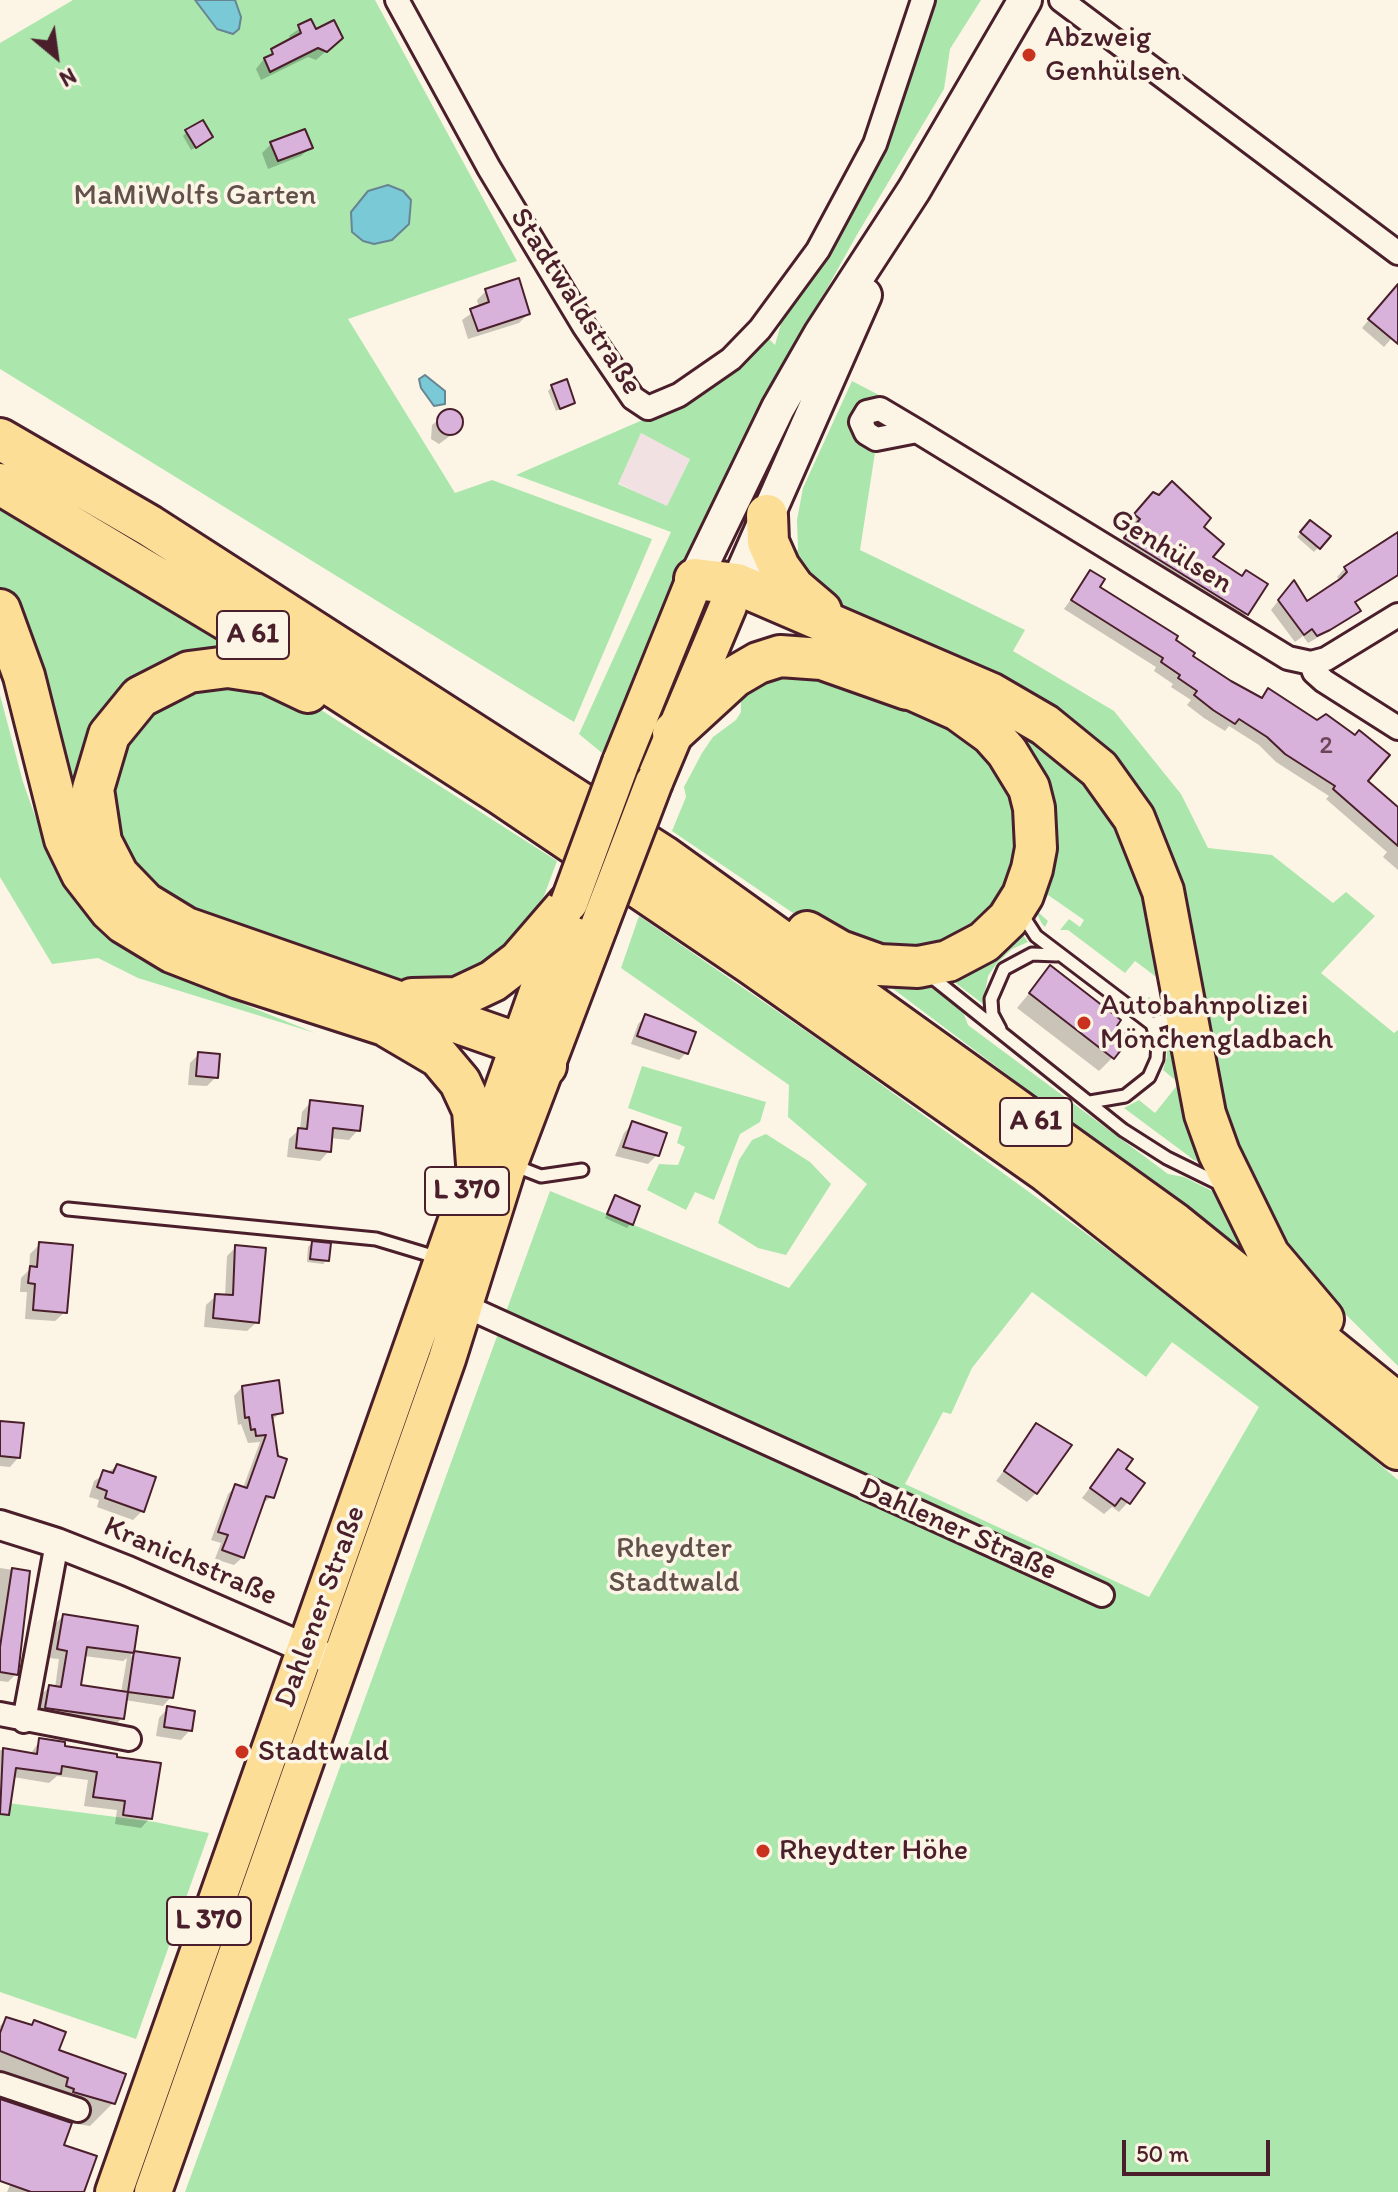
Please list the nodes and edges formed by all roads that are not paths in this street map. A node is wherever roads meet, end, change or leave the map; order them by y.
1 (397, 0) edge
2 (923, 0) edge
3 (1025, 0) edge
4 (1061, 0) edge
5 (914, 190) junction
6 (1398, 253) edge
7 (917, 431) dead end
8 (0, 439) edge
9 (0, 484) edge
10 (767, 515) junction
11 (695, 579) junction
12 (733, 595) junction
13 (0, 610) edge
14 (1398, 615) edge
15 (881, 644) junction
16 (1311, 663) junction
17 (926, 695) junction
18 (1398, 728) edge
19 (673, 733) junction
20 (502, 795) junction
21 (663, 856) junction
22 (1018, 906) junction
23 (584, 915) junction
24 (1064, 958) junction
25 (918, 967) junction
26 (385, 1010) junction
27 (1169, 1019) junction
28 (1005, 1036) junction
29 (526, 1058) junction
30 (1090, 1102) junction
31 (493, 1164) junction
32 (582, 1170) dead end
33 (1234, 1189) junction
34 (72, 1212) dead end
35 (444, 1260) junction
36 (465, 1306) junction
37 (1398, 1396) edge
38 (1398, 1404) edge
39 (1398, 1449) edge
40 (0, 1525) edge
41 (57, 1543) junction
42 (1102, 1595) dead end
43 (306, 1650) junction
44 (340, 1662) junction
45 (0, 1714) edge
46 (24, 1721) junction
47 (129, 1739) dead end
48 (0, 2084) edge
49 (78, 2110) dead end
50 (114, 2192) edge
51 (153, 2192) edge

1 - 2 street, Stadtwaldstraße
3 - 5 main road, L 370
4 - 6 street
5 - 10 main road, L 370
5 - 11 main road, L 370
7 - 16 street, Genhülsen
8 - 21 highway, A 61
9 - 20 highway, A 61
10 - 12 main road, L 370
10 - 15 highway
11 - 12 highway
11 - 23 main road, L 370, bridge
12 - 15 highway
12 - 17 highway
12 - 19 main road, L 370
13 - 26 highway
14 - 16 street
15 - 27 highway
16 - 18 street
17 - 19 highway
17 - 22 highway
19 - 23 main road, L 370, bridge
20 - 26 highway
20 - 39 highway, A 61
21 - 25 highway
21 - 38 highway, A 61
22 - 24 lane
22 - 25 highway
23 - 26 highway
23 - 29 main road, L 370
24 - 27 lane
24 - 28 lane
25 - 28 lane
26 - 29 highway
26 - 31 highway
27 - 30 lane
27 - 33 highway
28 - 30 lane
29 - 31 main road, L 370
30 - 33 lane
31 - 32 lane
31 - 35 main road, L 370
31 - 36 main road, L 370
33 - 37 highway
34 - 35 lane
35 - 43 main road, Dahlener Straße / L 370
36 - 42 street, Dahlener Straße
36 - 44 main road, Dahlener Straße / L 370
40 - 41 street, Kranichstraße
41 - 43 street, Kranichstraße
41 - 46 street, Kranichstraße
43 - 44 street, Kranichstraße
43 - 50 main road, Dahlener Straße / L 370
44 - 51 main road, Dahlener Straße / L 370
45 - 46 street
46 - 47 street
48 - 49 street

